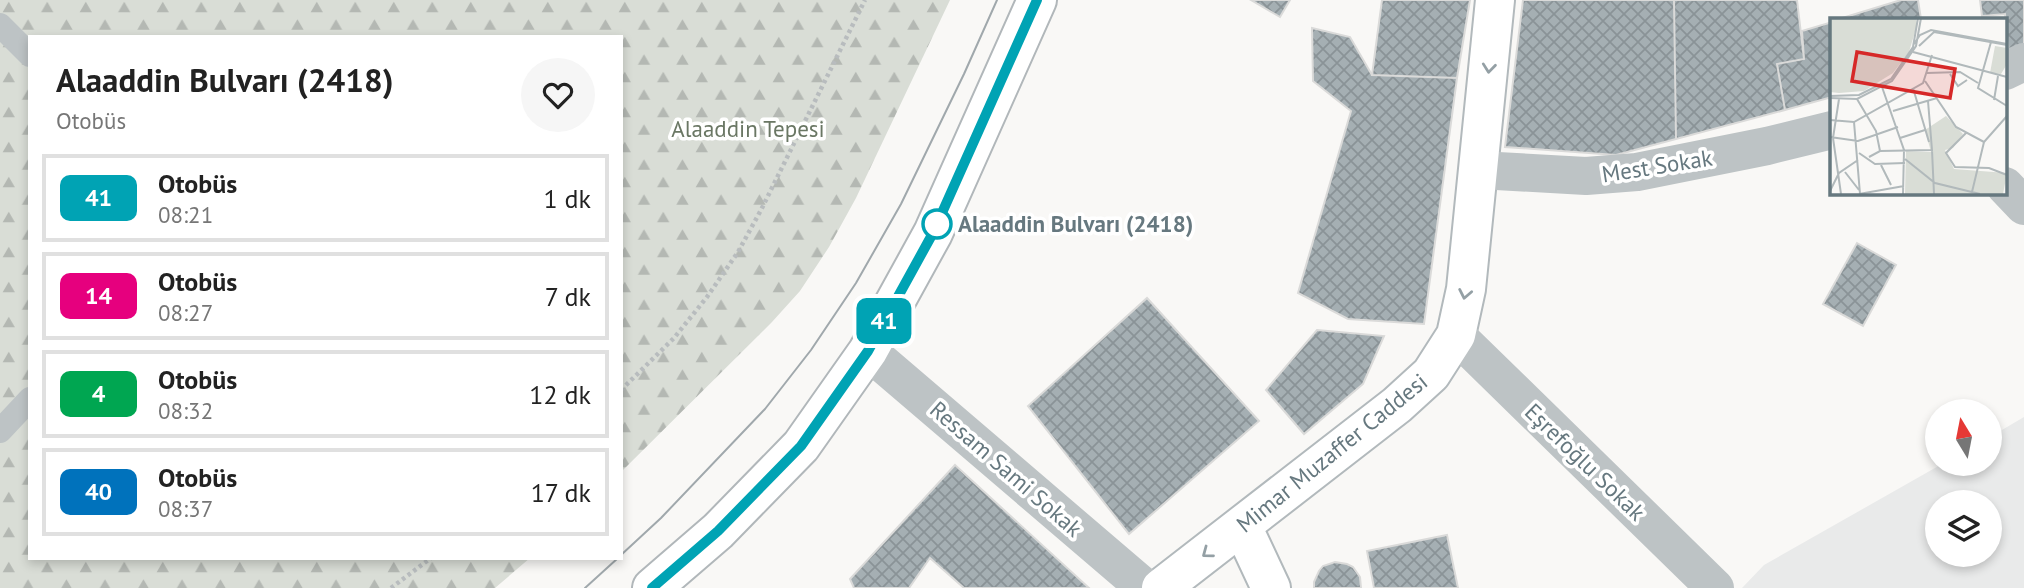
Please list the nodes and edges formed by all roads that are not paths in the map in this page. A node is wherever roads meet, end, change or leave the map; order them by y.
1 (1037, 0) edge
2 (1496, 0) edge
3 (0, 25) edge
4 (28, 53) edge
5 (2024, 62) edge
6 (2007, 70) edge
7 (1830, 130) edge
8 (1479, 170) junction
9 (2007, 188) edge
10 (2024, 206) edge
11 (1456, 335) junction
12 (868, 351) junction
13 (28, 401) edge
14 (0, 431) edge
15 (1242, 526) junction
16 (652, 588) edge
17 (1145, 588) edge
18 (1161, 588) edge
19 (1271, 588) edge
20 (1715, 588) edge

1 - 12 street
2 -> 8 street, Mimar Muzaffer Caddesi
3 - 4 lane
5 - 6 street
7 - 8 street, Mest Sokak
8 -> 11 street, Mimar Muzaffer Caddesi
9 - 10 street
11 - 15 street, Mimar Muzaffer Caddesi
11 - 20 street, Eşrefoğlu Sokak
12 - 16 street
12 - 17 street, Ressam Sami Sokak
13 - 14 lane
15 -> 18 street, Mimar Muzaffer Caddesi
15 - 19 street

